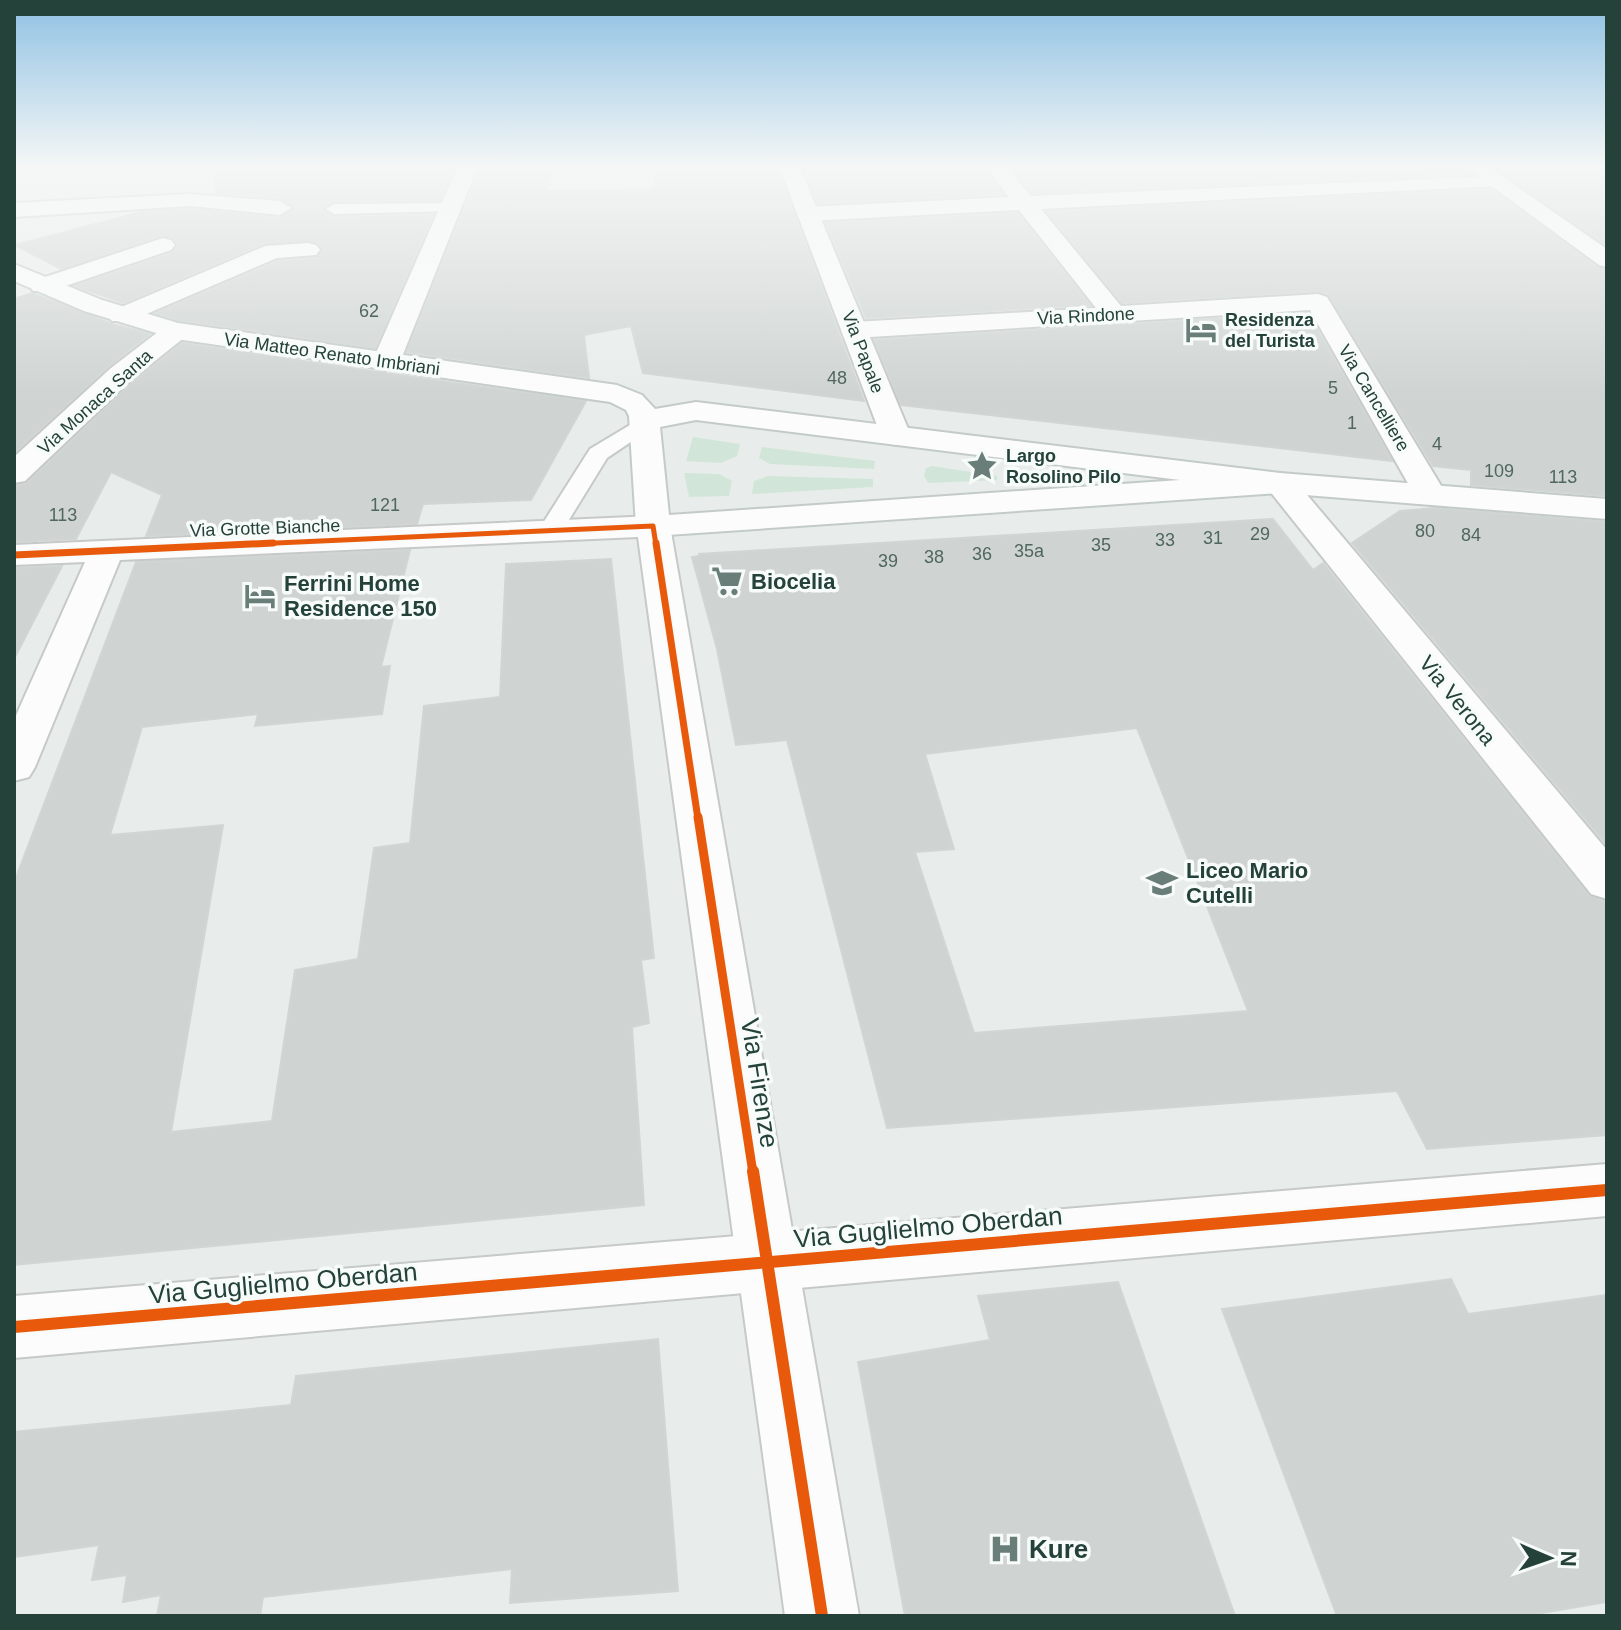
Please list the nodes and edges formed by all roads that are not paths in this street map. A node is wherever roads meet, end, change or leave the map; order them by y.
1 (436, 244) edge
2 (820, 244) edge
3 (1057, 244) edge
4 (1585, 244) edge
5 (163, 245) dead end
6 (308, 250) dead end
7 (1607, 260) edge
8 (14, 271) edge
9 (42, 286) junction
10 (1318, 302) joint
11 (1115, 315) junction
12 (121, 316) junction
13 (854, 330) junction
14 (176, 331) junction
15 (386, 362) junction
16 (645, 422) junction
17 (896, 436) junction
18 (1055, 456) junction
19 (14, 474) edge
20 (1280, 483) junction
21 (1430, 494) junction
22 (1054, 500) junction
23 (1607, 509) edge
24 (534, 532) junction
25 (656, 541) junction
26 (107, 551) junction
27 (14, 555) edge
28 (14, 767) edge
29 (1607, 882) edge
30 (1607, 1190) edge
31 (767, 1261) junction
32 (14, 1327) edge
33 (822, 1616) edge

1 - 15 street
2 - 13 street, Via Papale
3 - 11 street
4 - 7 street
5 - 9 street
6 - 12 street
8 - 9 street, Via Matteo Renato Imbriani
9 - 12 street, Via Matteo Renato Imbriani
10 - 11 street, Via Rindone
10 - 21 street, Via Cancelliere
11 - 13 street, Via Rindone
12 - 14 street, Via Matteo Renato Imbriani
13 - 17 street, Via Papale
14 - 15 street, Via Matteo Renato Imbriani
14 - 19 street, Via Monaca Santa
15 - 16 street, Via Matteo Renato Imbriani
16 - 17 street
16 - 24 lane
16 - 25 street, Via Firenze
17 - 18 street
18 - 20 street
18 - 22 street
20 - 21 street
20 - 22 street, Via Grotte Bianche
20 - 29 street, Via Verona
21 - 23 street
22 - 25 street, Via Grotte Bianche
24 - 25 street, Via Grotte Bianche
24 - 26 street, Via Grotte Bianche
25 - 31 street, Via Firenze
26 - 27 street, Via Grotte Bianche
26 - 28 street
30 - 31 street, Via Guglielmo Oberdan
31 - 32 street, Via Guglielmo Oberdan
31 - 33 street, Via Firenze

